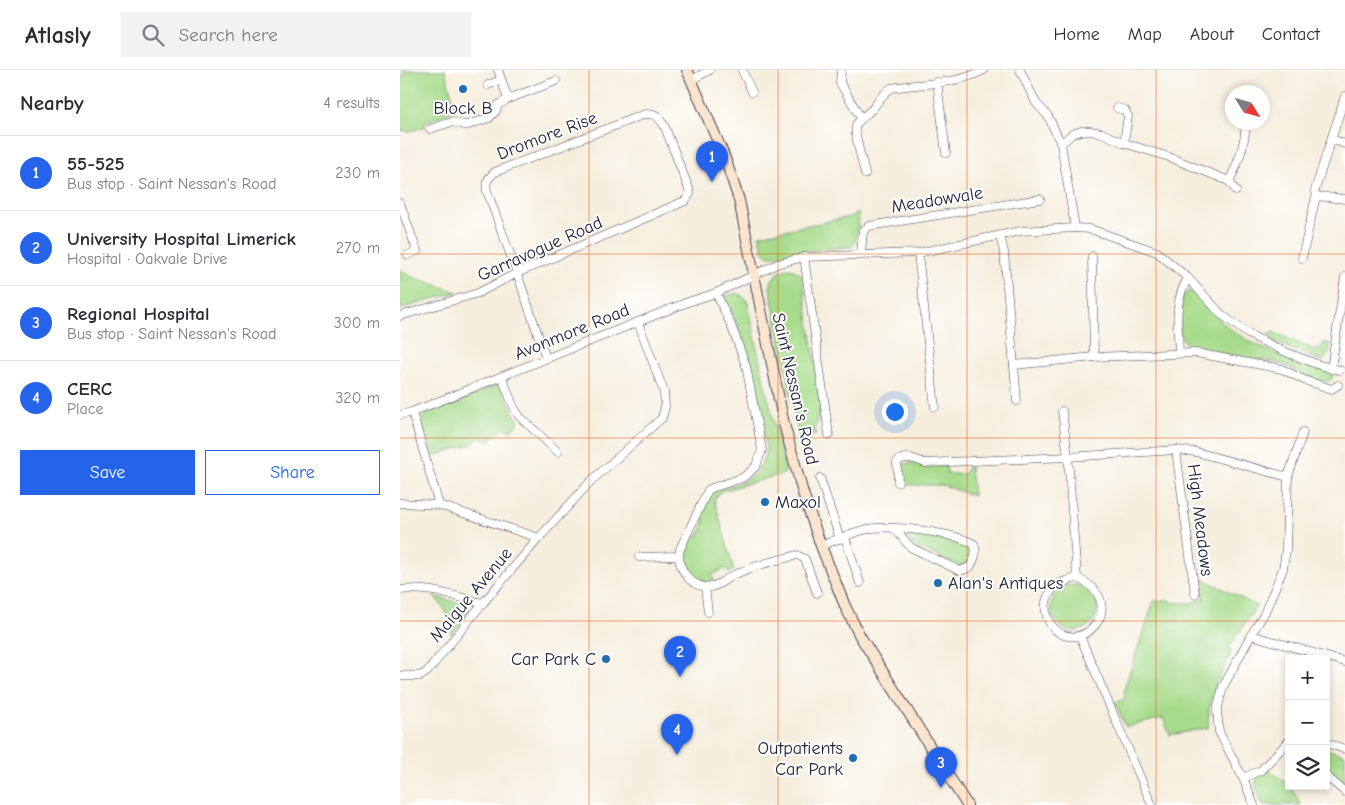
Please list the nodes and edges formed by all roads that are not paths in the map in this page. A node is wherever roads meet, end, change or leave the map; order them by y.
1 (498, 70) edge
2 (710, 70) edge
3 (742, 70) edge
4 (841, 70) edge
5 (984, 70) edge
6 (1020, 70) edge
7 (689, 75) edge
8 (501, 80) junction
9 (556, 81) dead end
10 (937, 82) junction
11 (488, 85) dead end
12 (752, 92) dead end
13 (1345, 96) edge
14 (508, 99) junction
15 (1117, 108) dead end
16 (861, 118) junction
17 (430, 129) dead end
18 (1246, 130) edge
19 (1331, 139) junction
20 (1124, 143) junction
21 (1061, 144) junction
22 (1345, 144) edge
23 (946, 153) dead end
24 (865, 174) dead end
25 (1229, 181) junction
26 (1315, 190) dead end
27 (1236, 191) dead end
28 (688, 198) joint
29 (1040, 199) dead end
30 (1345, 199) edge
31 (400, 203) edge
32 (1075, 228) junction
33 (1000, 236) junction
34 (918, 253) junction
35 (861, 254) junction
36 (408, 256) dead end
37 (1092, 256) dead end
38 (804, 257) junction
39 (1302, 258) dead end
40 (517, 273) junction
41 (754, 274) junction
42 (1344, 277) edge
43 (1188, 278) junction
44 (716, 293) junction
45 (400, 316) edge
46 (1342, 318) edge
47 (638, 322) junction
48 (1179, 353) junction
49 (1094, 357) junction
50 (546, 358) junction
51 (1014, 365) junction
52 (1331, 369) junction
53 (1340, 370) dead end
54 (502, 377) junction
55 (1338, 386) dead end
56 (1017, 402) dead end
57 (935, 407) dead end
58 (1062, 411) dead end
59 (412, 412) junction
60 (400, 415) edge
61 (1303, 432) dead end
62 (829, 435) dead end
63 (1176, 450) junction
64 (558, 452) dead end
65 (1068, 457) junction
66 (1288, 477) junction
67 (820, 478) dead end
68 (898, 482) dead end
69 (400, 503) edge
70 (439, 505) junction
71 (894, 529) junction
72 (539, 538) junction
73 (842, 538) junction
74 (820, 546) junction
75 (678, 556) junction
76 (640, 557) dead end
77 (1077, 578) junction
78 (860, 583) dead end
79 (705, 587) junction
80 (400, 590) edge
81 (817, 593) dead end
82 (1195, 594) dead end
83 (483, 603) junction
84 (708, 612) dead end
85 (1251, 635) junction
86 (1080, 636) junction
87 (1345, 662) edge
88 (400, 676) edge
89 (1330, 744) edge
90 (1286, 745) edge
91 (1345, 749) edge
92 (1243, 778) junction
93 (1330, 779) edge
94 (1345, 792) edge
95 (968, 805) edge
96 (1152, 805) edge
97 (1254, 805) edge

1 - 8 street
2 - 7 street
3 - 12 street
4 - 16 street
5 - 10 street
6 - 21 street
7 - 41 main road, Saint Nessan's Road
8 - 11 street
8 - 14 street
9 - 14 street
10 - 16 street
10 - 23 street
13 - 19 street
14 - 17 street
15 - 20 street
16 - 24 street
18 - 25 street
19 - 22 street
19 - 26 street
20 - 21 street
20 - 25 street
21 - 32 street
25 - 27 street
28 - 40 street, Garravogue Road
28 - 40 street, Dromore Rise
29 - 35 street, Meadowvale
30 - 39 street
31 - 36 street
32 - 33 street
32 - 43 street
33 - 34 street
33 - 51 street
34 - 35 street
34 - 57 street
35 - 38 street
37 - 49 street
38 - 41 street
38 - 62 street
40 - 45 street, Garravogue Road
40 - 50 street, Dromore Rise
41 - 44 street, Avonmore Road
41 - 74 main road, Saint Nessan's Road
42 - 46 street
43 - 48 street
43 - 52 street
44 - 47 street, Avonmore Road
44 - 75 street
46 - 52 street
47 - 50 street, Avonmore Road
47 - 72 street, Maigue Avenue
48 - 49 street
48 - 55 street
49 - 51 street
50 - 54 street, Avonmore Road
51 - 56 street
52 - 53 street
54 - 59 street, Avonmore Road
54 - 64 street
58 - 65 street
59 - 60 street, Avonmore Road
59 - 70 street
61 - 66 street
63 - 65 street, High Meadows
63 - 66 street, High Meadows
63 - 82 street, High Meadows
65 - 68 street, High Meadows
65 - 77 street
66 - 85 street
67 - 73 street
69 - 70 street
70 - 72 street
71 - 71 street
71 - 73 street
72 - 83 street, Maigue Avenue
73 - 74 street
73 - 78 street
74 - 95 main road, Saint Nessan's Road
75 - 76 street
75 - 79 street
77 - 86 street
77 - 86 street
79 - 81 street
79 - 84 street
80 - 83 street
83 - 88 street, Maigue Avenue
85 - 87 street
85 - 92 street
86 - 96 street
89 - 91 street
90 - 92 street
92 - 97 street
93 - 94 street

